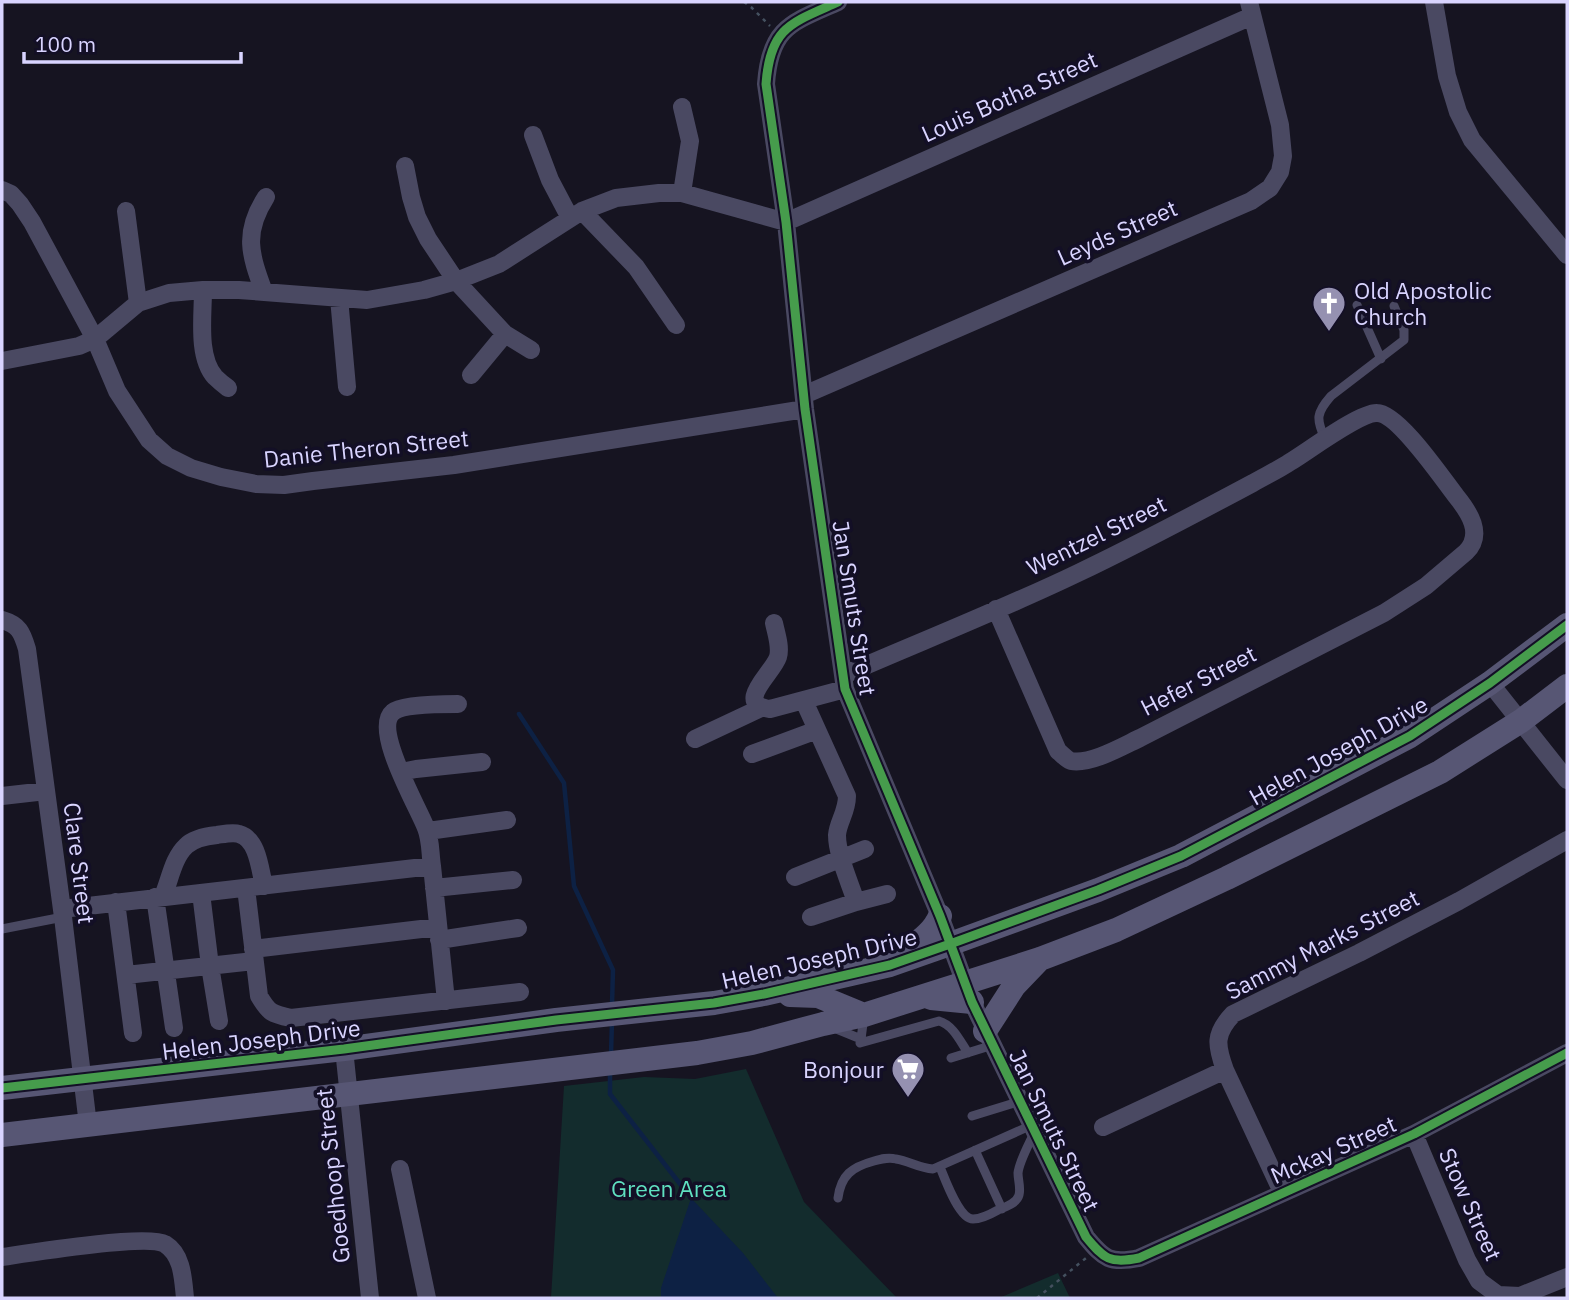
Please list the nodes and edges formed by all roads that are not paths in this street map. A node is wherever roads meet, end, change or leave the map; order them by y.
1 (838, 2) edge
2 (1434, 2) edge
3 (1251, 9) edge
4 (682, 107) dead end
5 (533, 135) dead end
6 (405, 166) dead end
7 (2, 190) edge
8 (682, 193) junction
9 (266, 197) dead end
10 (126, 211) dead end
11 (576, 215) junction
12 (786, 222) junction
13 (1567, 255) edge
14 (456, 281) junction
15 (203, 290) junction
16 (264, 292) junction
17 (339, 298) junction
18 (138, 303) junction
19 (1357, 305) dead end
20 (1394, 306) dead end
21 (676, 325) dead end
22 (505, 334) junction
23 (95, 339) junction
24 (531, 350) dead end
25 (1381, 359) junction
26 (2, 361) edge
27 (471, 374) dead end
28 (347, 387) dead end
29 (228, 388) dead end
30 (804, 402) junction
31 (1325, 439) junction
32 (1475, 530) joint
33 (996, 609) junction
34 (2, 620) edge
35 (774, 623) dead end
36 (1567, 625) edge
37 (845, 682) junction
38 (1490, 683) junction
39 (1567, 685) edge
40 (804, 701) junction
41 (458, 704) dead end
42 (761, 708) junction
43 (1521, 721) junction
44 (817, 730) junction
45 (695, 739) dead end
46 (752, 754) dead end
47 (482, 762) dead end
48 (401, 772) junction
49 (1567, 780) edge
50 (46, 791) junction
51 (2, 796) edge
52 (507, 820) dead end
53 (428, 831) junction
54 (1567, 840) edge
55 (865, 849) dead end
56 (841, 857) junction
57 (432, 866) junction
58 (795, 877) dead end
59 (513, 880) dead end
60 (255, 887) junction
61 (434, 888) junction
62 (201, 893) junction
63 (887, 894) dead end
64 (159, 897) junction
65 (116, 902) junction
66 (856, 902) junction
67 (62, 913) junction
68 (940, 916) junction
69 (811, 917) dead end
70 (518, 928) dead end
71 (2, 929) edge
72 (439, 933) junction
73 (950, 944) junction
74 (253, 955) junction
75 (1040, 959) junction
76 (890, 964) junction
77 (210, 966) junction
78 (165, 971) junction
79 (126, 975) junction
80 (520, 992) dead end
81 (968, 993) junction
82 (764, 994) junction
83 (446, 1001) junction
84 (864, 1014) junction
85 (219, 1021) dead end
86 (174, 1028) dead end
87 (133, 1033) dead end
88 (989, 1038) junction
89 (860, 1043) dead end
90 (344, 1049) junction
91 (968, 1053) junction
92 (1567, 1053) edge
93 (951, 1058) dead end
94 (1225, 1070) junction
95 (83, 1078) junction
96 (2, 1088) edge
97 (348, 1094) junction
98 (1021, 1101) junction
99 (972, 1116) dead end
100 (88, 1125) junction
101 (1103, 1127) dead end
102 (1034, 1128) junction
103 (2, 1135) edge
104 (1414, 1135) junction
105 (975, 1150) junction
106 (940, 1167) junction
107 (400, 1169) dead end
108 (1282, 1192) junction
109 (838, 1198) dead end
110 (1002, 1209) junction
111 (1102, 1254) joint
112 (2, 1257) edge
113 (1567, 1277) edge
114 (186, 1298) edge
115 (370, 1298) edge
116 (427, 1298) edge

1 - 12 street, Jan Smuts Street
2 - 13 street
3 - 12 street, Louis Botha Street
3 - 30 street, Leyds Street
4 - 8 street
5 - 11 street
6 - 14 street
7 - 23 street, Danie Theron Street
8 - 11 street
8 - 12 street
9 - 16 street
10 - 18 street
11 - 14 street
11 - 21 street
12 - 30 street, Jan Smuts Street
14 - 17 street
14 - 22 street
15 - 16 street
15 - 18 street
15 - 29 street
16 - 17 street
17 - 28 street
18 - 23 street
19 - 25 lane
20 - 25 lane
22 - 24 street
22 - 27 street
23 - 26 street
23 - 30 street, Danie Theron Street
25 - 31 lane
30 - 37 street, Jan Smuts Street
31 - 32 street, Wentzel Street
31 - 33 street, Wentzel Street
32 - 33 street, Hefer Street
33 - 37 street, Wentzel Street
34 - 50 street, Clare Street
35 - 42 street
36 - 38 street, Helen Joseph Drive
37 - 40 street, Wentzel Street
37 - 68 street, Jan Smuts Street
38 - 43 street
38 - 73 street, Helen Joseph Drive
39 - 43 street
40 - 42 street, Wentzel Street
40 - 44 street
41 - 48 street
42 - 45 street, Wentzel Street
43 - 49 street
43 - 75 street
44 - 46 street
44 - 56 street
47 - 48 street
48 - 53 street
50 - 51 street
50 - 67 street, Clare Street
52 - 53 street
53 - 57 street
54 - 94 street, Sammy Marks Street
55 - 56 street
56 - 58 street
56 - 66 street
57 - 60 street
57 - 61 street
59 - 61 street
60 - 62 street
60 - 64 street
60 - 74 street
61 - 72 street
62 - 64 street
62 - 77 street
63 - 66 street
64 - 65 street
64 - 78 street
65 - 67 street
65 - 79 street
66 - 69 street
67 - 71 lane
67 - 95 street, Clare Street
68 - 73 street, Jan Smuts Street
68 - 76 street
70 - 72 street
72 - 74 street
72 - 83 street
73 - 76 street, Helen Joseph Drive
73 - 81 street, Jan Smuts Street
74 - 77 street
74 - 83 street
75 - 81 street
75 - 88 street
76 - 82 street, Helen Joseph Drive
77 - 78 street
77 - 85 street
78 - 79 street
78 - 86 street
79 - 87 street
80 - 83 street
81 - 84 street
81 - 88 street, Jan Smuts Street
82 - 84 street
82 - 90 street, Helen Joseph Drive
84 - 97 street
88 - 91 lane
88 - 98 street, Jan Smuts Street
89 - 91 lane
90 - 95 street, Helen Joseph Drive
90 - 97 street, Goedhoop Street
91 - 93 lane
92 - 104 street, Mckay Street
94 - 101 street
94 - 108 street, Sammy Marks Street
95 - 96 street, Helen Joseph Drive
95 - 100 street, Clare Street
97 - 100 street
97 - 115 street, Goedhoop Street
98 - 99 lane
98 - 102 street, Jan Smuts Street
100 - 103 street
102 - 105 lane
102 - 110 lane
102 - 111 street, Jan Smuts Street
104 - 108 street, Mckay Street
104 - 113 street, Stow Street
105 - 106 lane
105 - 110 lane
106 - 109 lane
106 - 110 lane
107 - 116 street
108 - 111 street, Mckay Street
112 - 114 street

